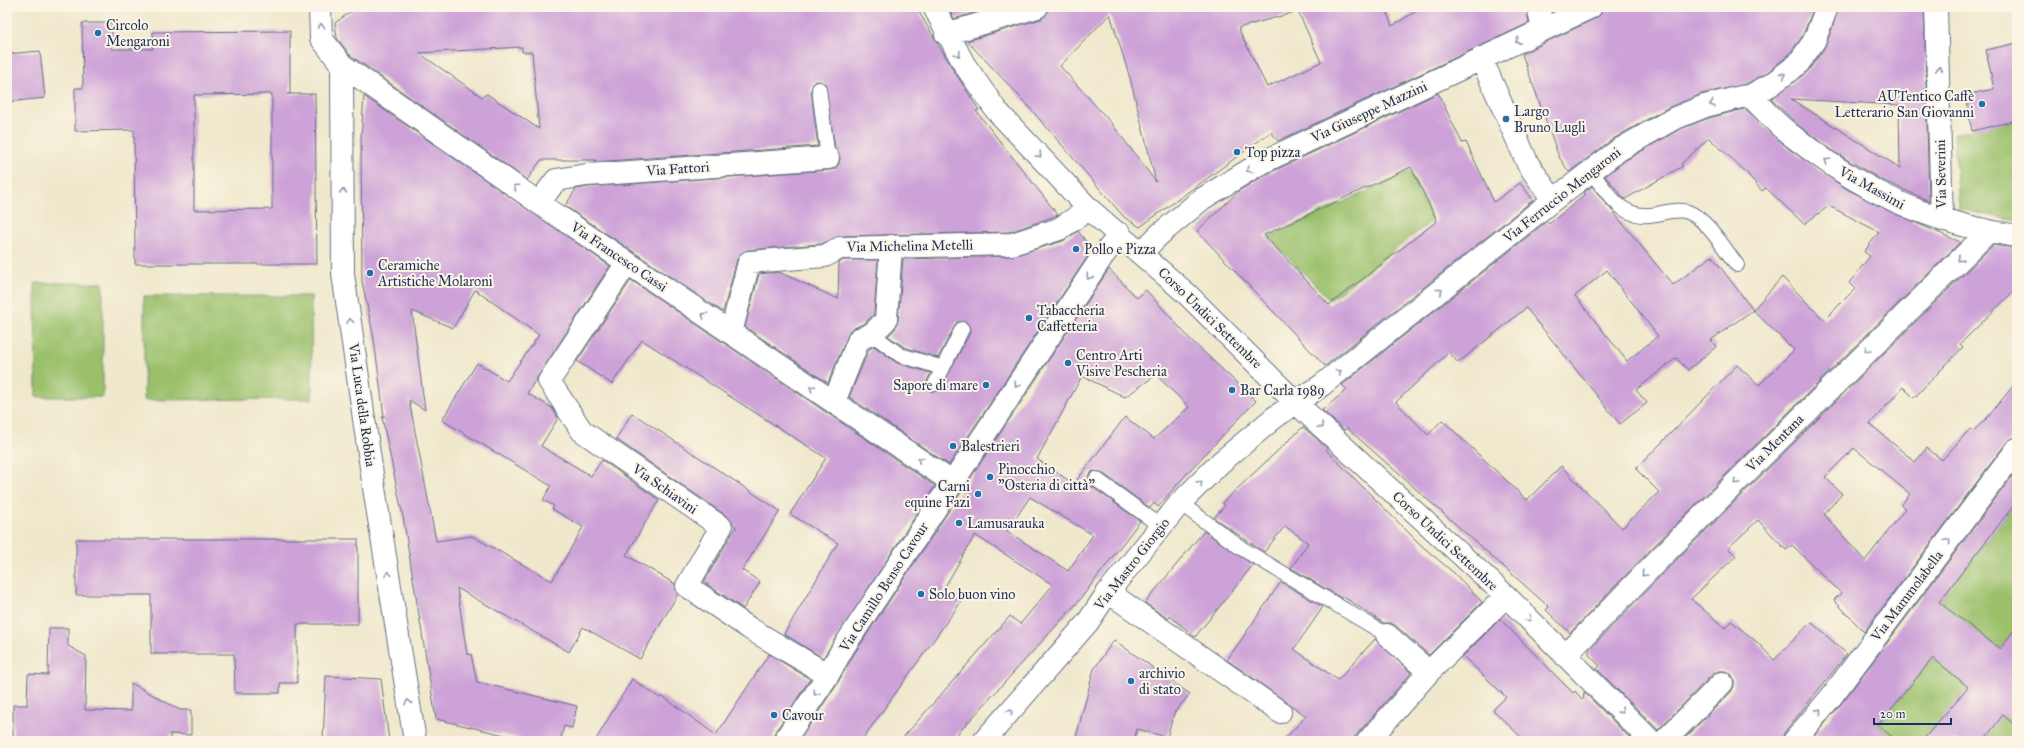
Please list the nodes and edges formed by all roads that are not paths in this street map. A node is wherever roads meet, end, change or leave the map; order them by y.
1 (320, 7) edge
2 (934, 7) edge
3 (1037, 7) edge
4 (1538, 7) edge
5 (1591, 7) edge
6 (1827, 7) edge
7 (1936, 7) edge
8 (1543, 29) junction
9 (946, 34) junction
10 (1482, 58) junction
11 (342, 65) junction
12 (819, 89) dead end
13 (1750, 96) junction
14 (828, 158) joint
15 (1591, 172) junction
16 (1553, 200) junction
17 (538, 203) junction
18 (1089, 209) junction
19 (1942, 220) junction
20 (1988, 232) junction
21 (1120, 234) junction
22 (2017, 236) edge
23 (891, 246) junction
24 (1141, 253) junction
25 (627, 263) junction
26 (1737, 266) dead end
27 (962, 330) dead end
28 (731, 333) junction
29 (872, 334) junction
30 (943, 368) junction
31 (935, 384) dead end
32 (834, 402) junction
33 (1296, 403) junction
34 (2017, 449) edge
35 (1096, 479) dead end
36 (952, 482) junction
37 (1180, 503) junction
38 (1162, 527) junction
39 (1108, 592) junction
40 (1506, 596) junction
41 (1386, 635) joint
42 (1565, 656) junction
43 (1429, 672) junction
44 (828, 675) junction
45 (1722, 683) dead end
46 (1280, 712) dead end
47 (415, 741) edge
48 (784, 741) edge
49 (984, 741) edge
50 (1368, 741) edge
51 (1651, 741) edge
52 (1664, 741) edge
53 (1794, 741) edge

11 -> 1 street, Via Francesco Cassi
2 - 9 street, Corso Undici Settembre
3 - 9 street
4 - 8 street
5 - 8 street, Via Giuseppe Mazzini
13 -> 6 street, Via Ferruccio Mengaroni
19 -> 7 street, Via Severini
8 -> 10 street, Via Giuseppe Mazzini
9 -> 18 street, Corso Undici Settembre
10 - 16 street
10 -> 24 street, Via Giuseppe Mazzini
17 -> 11 street, Via Francesco Cassi
47 -> 11 street, Via Luca della Robbia
12 - 14 lane
13 -> 15 street, Via Ferruccio Mengaroni
19 -> 13 street, Via Massimi
14 - 17 street, Via Fattori
15 - 16 street, Via Ferruccio Mengaroni
15 - 26 lane
33 -> 16 street, Via Ferruccio Mengaroni
17 - 25 street, Via Francesco Cassi
18 - 21 street, Corso Undici Settembre
18 - 23 street, Via Michelina Metelli
19 - 20 street, Via Massimi
20 - 22 street, Via Massimi
20 -> 42 street, Via Mentana
21 - 24 street, Corso Undici Settembre
21 -> 36 street, Via Camillo Benso Cavour
23 - 28 street, Via Michelina Metelli
23 - 29 street
24 - 33 street, Corso Undici Settembre
28 -> 25 street, Via Francesco Cassi
25 - 44 street, Via Schiavini
27 - 30 lane
32 -> 28 street, Via Francesco Cassi
29 - 30 lane
29 - 32 street
30 - 31 lane
36 -> 32 street, Via Francesco Cassi
37 -> 33 street, Via Mastro Giorgio
33 -> 40 street, Corso Undici Settembre
53 -> 34 street, Via Mammolabella
35 - 38 lane
36 - 44 street, Via Camillo Benso Cavour
37 - 38 street, Via Mastro Giorgio
37 - 41 lane
38 - 39 street, Via Mastro Giorgio
39 - 46 street
49 -> 39 street, Via Mastro Giorgio
40 -> 42 street, Corso Undici Settembre
40 - 43 street
41 - 43 street
42 -> 51 street, Corso Undici Settembre
43 - 50 street
44 -> 48 street, Via Camillo Benso Cavour
45 - 52 street

